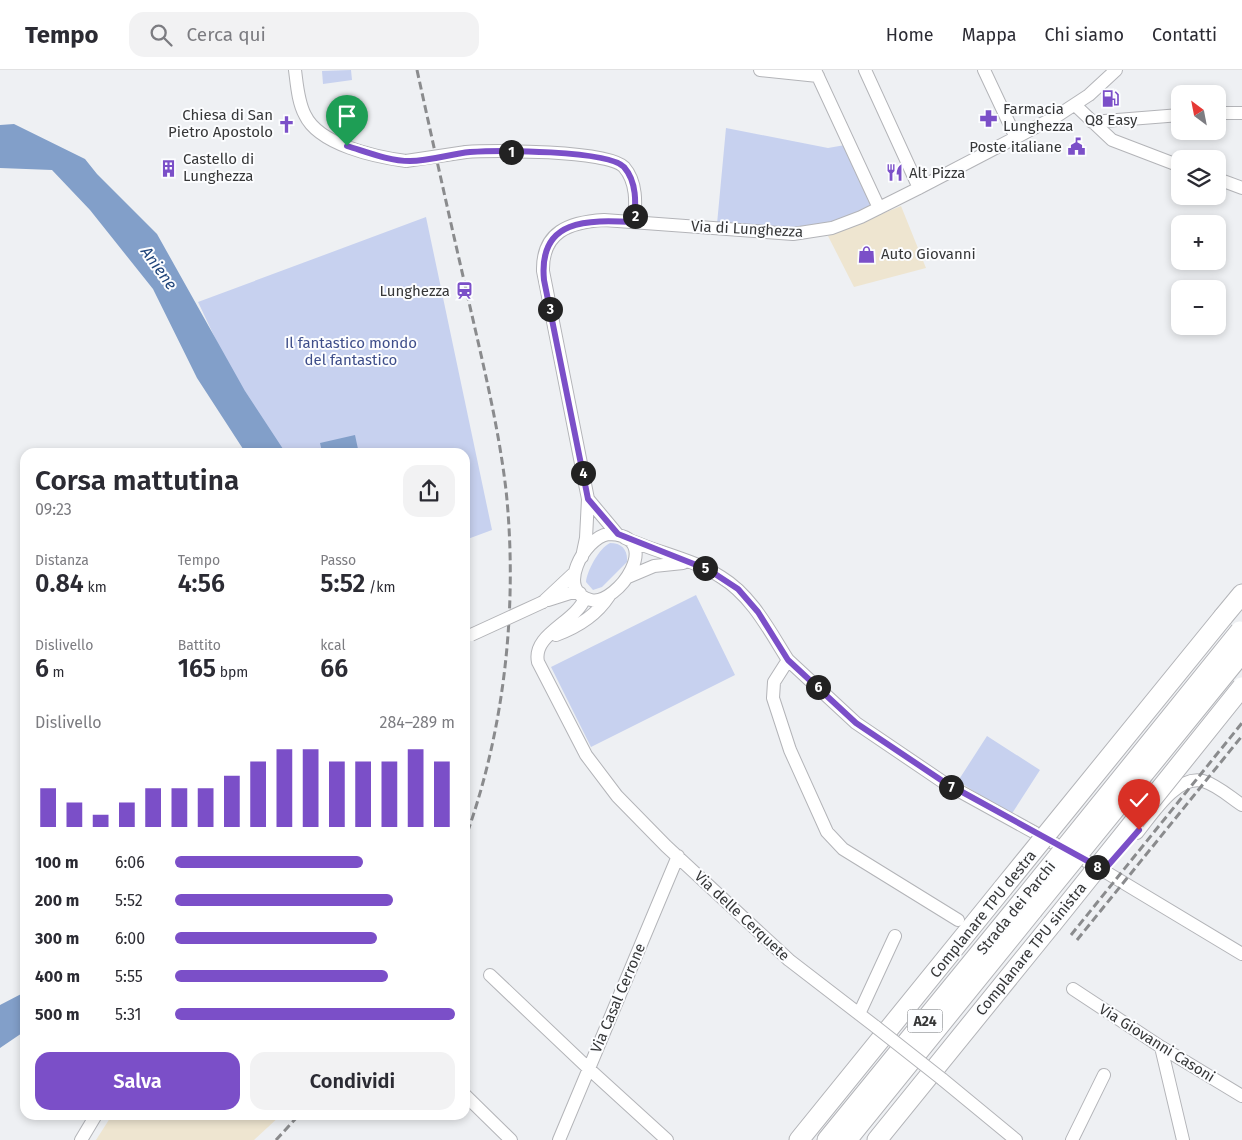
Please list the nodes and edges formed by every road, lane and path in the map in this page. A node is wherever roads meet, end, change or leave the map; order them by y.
1 (295, 70) edge
2 (760, 70) edge
3 (865, 70) edge
4 (984, 70) edge
5 (1116, 70) edge
6 (817, 73) edge
7 (1075, 105) junction
8 (1226, 113) edge
9 (1242, 113) edge
10 (1171, 116) edge
11 (1092, 122) junction
12 (1016, 138) junction
13 (1171, 163) edge
14 (1226, 182) edge
15 (919, 188) junction
16 (1242, 188) edge
17 (879, 208) junction
18 (634, 222) junction
19 (588, 499) junction
20 (621, 536) junction
21 (582, 557) junction
22 (688, 562) junction
23 (573, 574) junction
24 (628, 576) junction
25 (610, 593) junction
26 (1242, 594) edge
27 (582, 595) junction
28 (543, 602) junction
29 (1241, 630) edge
30 (470, 636) edge
31 (544, 639) junction
32 (1242, 653) edge
33 (788, 660) junction
34 (1242, 687) edge
35 (1240, 801) edge
36 (678, 856) junction
37 (1104, 870) junction
38 (1028, 905) junction
39 (958, 920) dead end
40 (895, 936) dead end
41 (1242, 954) edge
42 (490, 975) dead end
43 (1073, 989) dead end
44 (859, 1014) junction
45 (1161, 1047) junction
46 (588, 1068) junction
47 (1104, 1075) dead end
48 (1242, 1096) edge
49 (470, 1100) edge
50 (93, 1120) edge
51 (1012, 1138) edge
52 (81, 1140) edge
53 (512, 1140) edge
54 (558, 1140) edge
55 (667, 1140) edge
56 (798, 1140) edge
57 (827, 1140) edge
58 (847, 1140) edge
59 (877, 1140) edge
60 (1072, 1140) edge
61 (1183, 1140) edge

1 - 18 street, bridge
2 - 6 street
3 - 15 street
4 - 12 street
5 - 7 street, Via di Lunghezza
6 - 17 street
7 - 11 street
7 - 12 street, Via di Lunghezza
8 - 9 street
10 - 11 street
11 - 13 street
12 - 15 street, Via di Lunghezza
14 - 16 street
15 - 17 street, Via di Lunghezza
17 - 18 street, Via di Lunghezza
18 - 19 street, Via di Lunghezza
19 - 20 street
19 - 21 street
20 - 21 street
20 - 22 street
20 - 24 street
21 - 23 street
22 - 24 street
22 - 33 street
23 - 27 street
23 - 28 street
24 - 25 street
25 - 27 street
25 - 31 street
26 - 56 highway, Complanare TPU destra, bridge
27 - 28 street
27 - 31 street
28 - 30 street, bridge
29 - 38 highway, Strada dei Parchi / A24, bridge
31 - 36 street, Via delle Cerquete
32 - 38 highway, Strada dei Parchi / A24, bridge
33 - 37 street
33 - 39 street
34 - 59 highway, Complanare TPU sinistra, bridge
35 - 37 street
36 - 44 street, Via delle Cerquete
36 - 46 street, Via Casal Cerrone
37 - 41 street
38 - 57 highway, Strada dei Parchi / A24
38 - 58 highway, Strada dei Parchi / A24
40 - 44 street
42 - 46 street
43 - 45 street, Via Giovanni Casoni
44 - 51 street, Via delle Cerquete, bridge
45 - 48 street, Via Giovanni Casoni
45 - 61 street
46 - 54 street, Via Casal Cerrone
46 - 55 street
47 - 60 street
49 - 53 street
50 - 52 street

